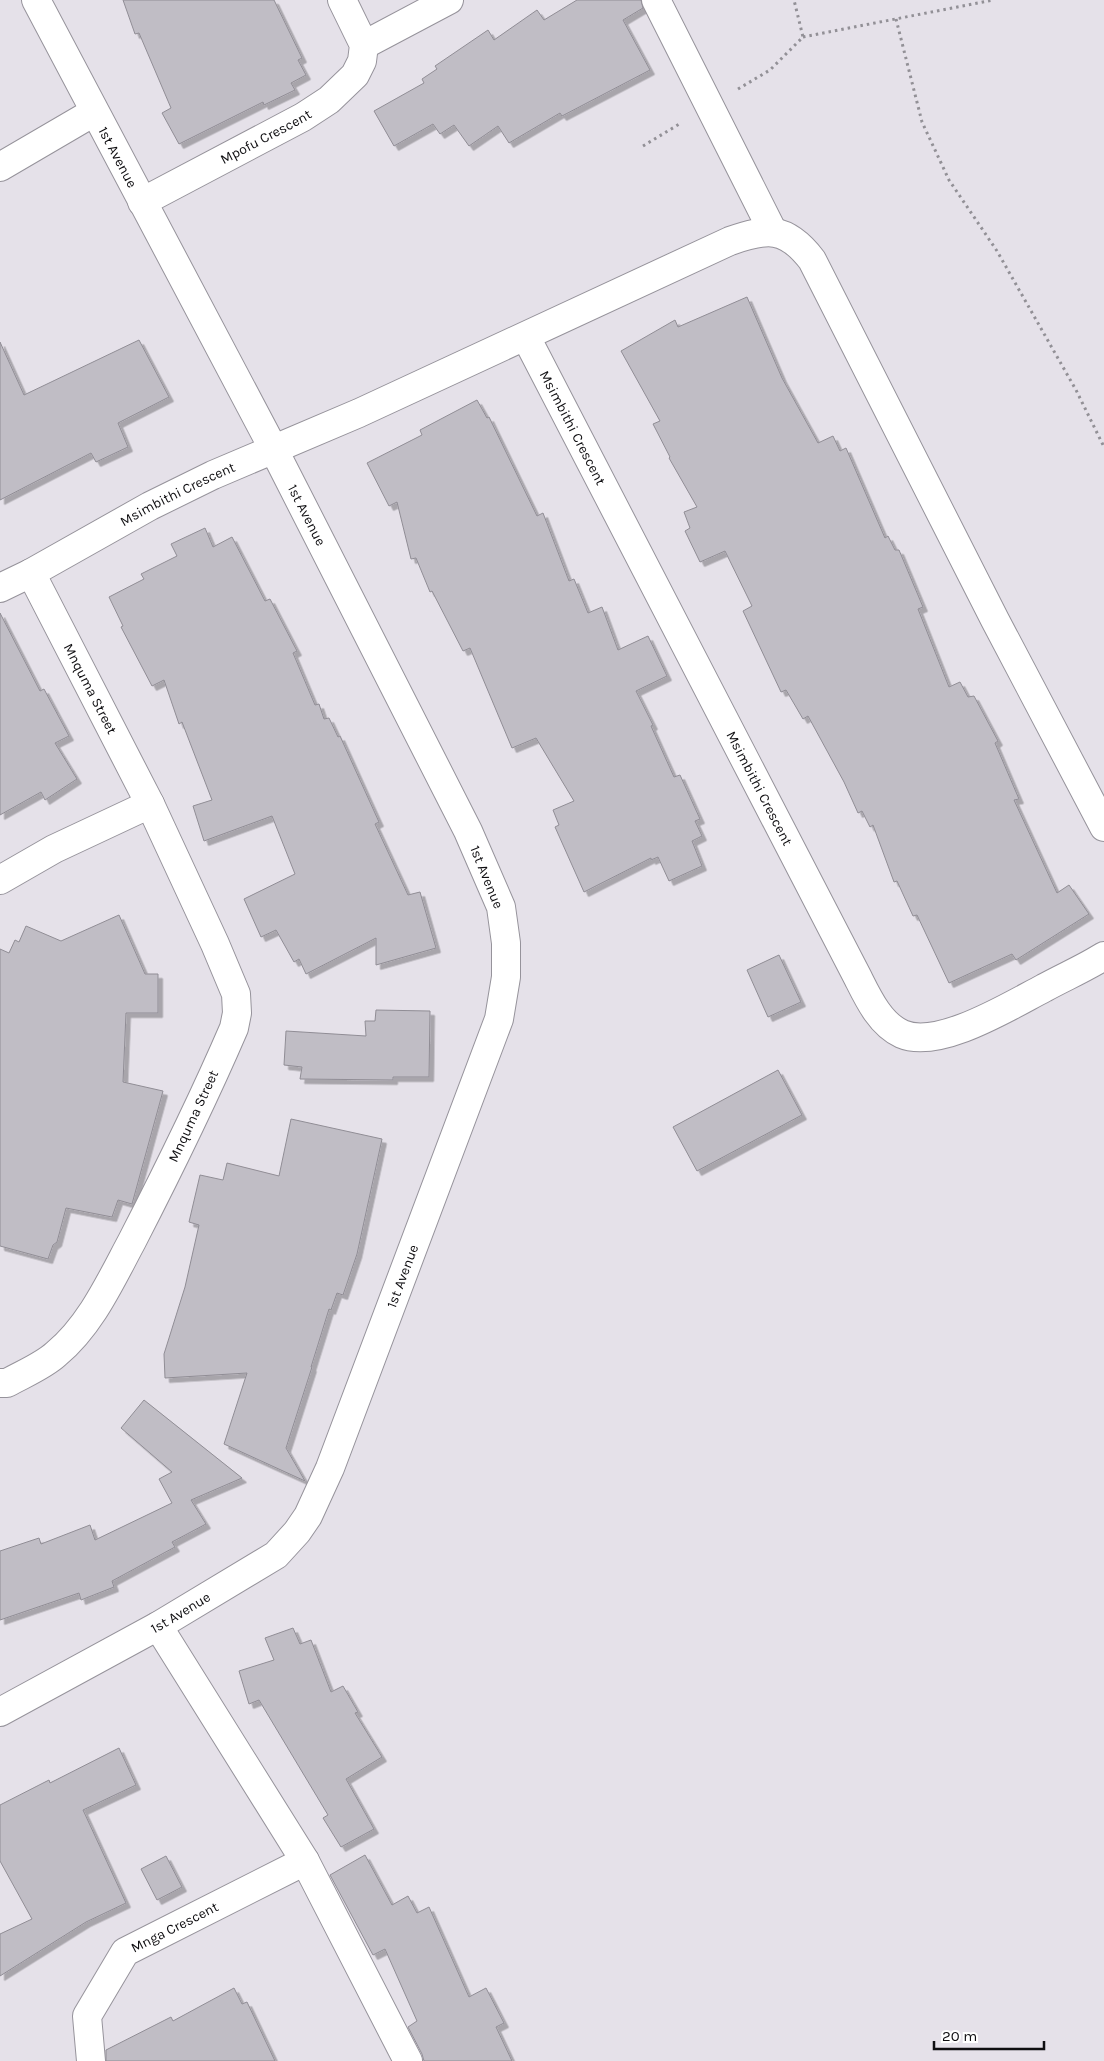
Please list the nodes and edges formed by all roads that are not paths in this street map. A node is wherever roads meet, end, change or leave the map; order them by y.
1 (36, 0) edge
2 (342, 0) edge
3 (449, 0) edge
4 (656, 0) edge
5 (364, 45) junction
6 (94, 112) junction
7 (0, 167) edge
8 (142, 202) junction
9 (773, 232) junction
10 (526, 337) junction
11 (274, 450) junction
12 (31, 573) junction
13 (0, 588) edge
14 (150, 804) junction
15 (1104, 826) edge
16 (0, 880) edge
17 (1104, 956) edge
18 (0, 1383) edge
19 (158, 1626) junction
20 (0, 1712) edge
21 (305, 1861) junction
22 (91, 2061) edge
23 (408, 2061) edge

1 - 6 street, 1st Avenue
2 - 5 street
3 - 5 street
4 - 9 street
5 - 8 street, Mpofu Crescent
6 - 7 street
6 - 8 street, 1st Avenue
8 - 11 street, 1st Avenue
9 - 10 street, Msimbithi Crescent
9 - 15 street, Msimbithi Crescent
10 - 11 street, Msimbithi Crescent
10 - 17 street, Msimbithi Crescent
11 - 12 street, Msimbithi Crescent
11 - 19 street, 1st Avenue
12 - 13 street, Msimbithi Crescent
12 - 14 street, Mnquma Street
14 - 16 street
14 - 18 street, Mnquma Street
19 - 20 street, 1st Avenue
19 - 21 street
21 - 22 street, Mnga Crescent
21 - 23 street

